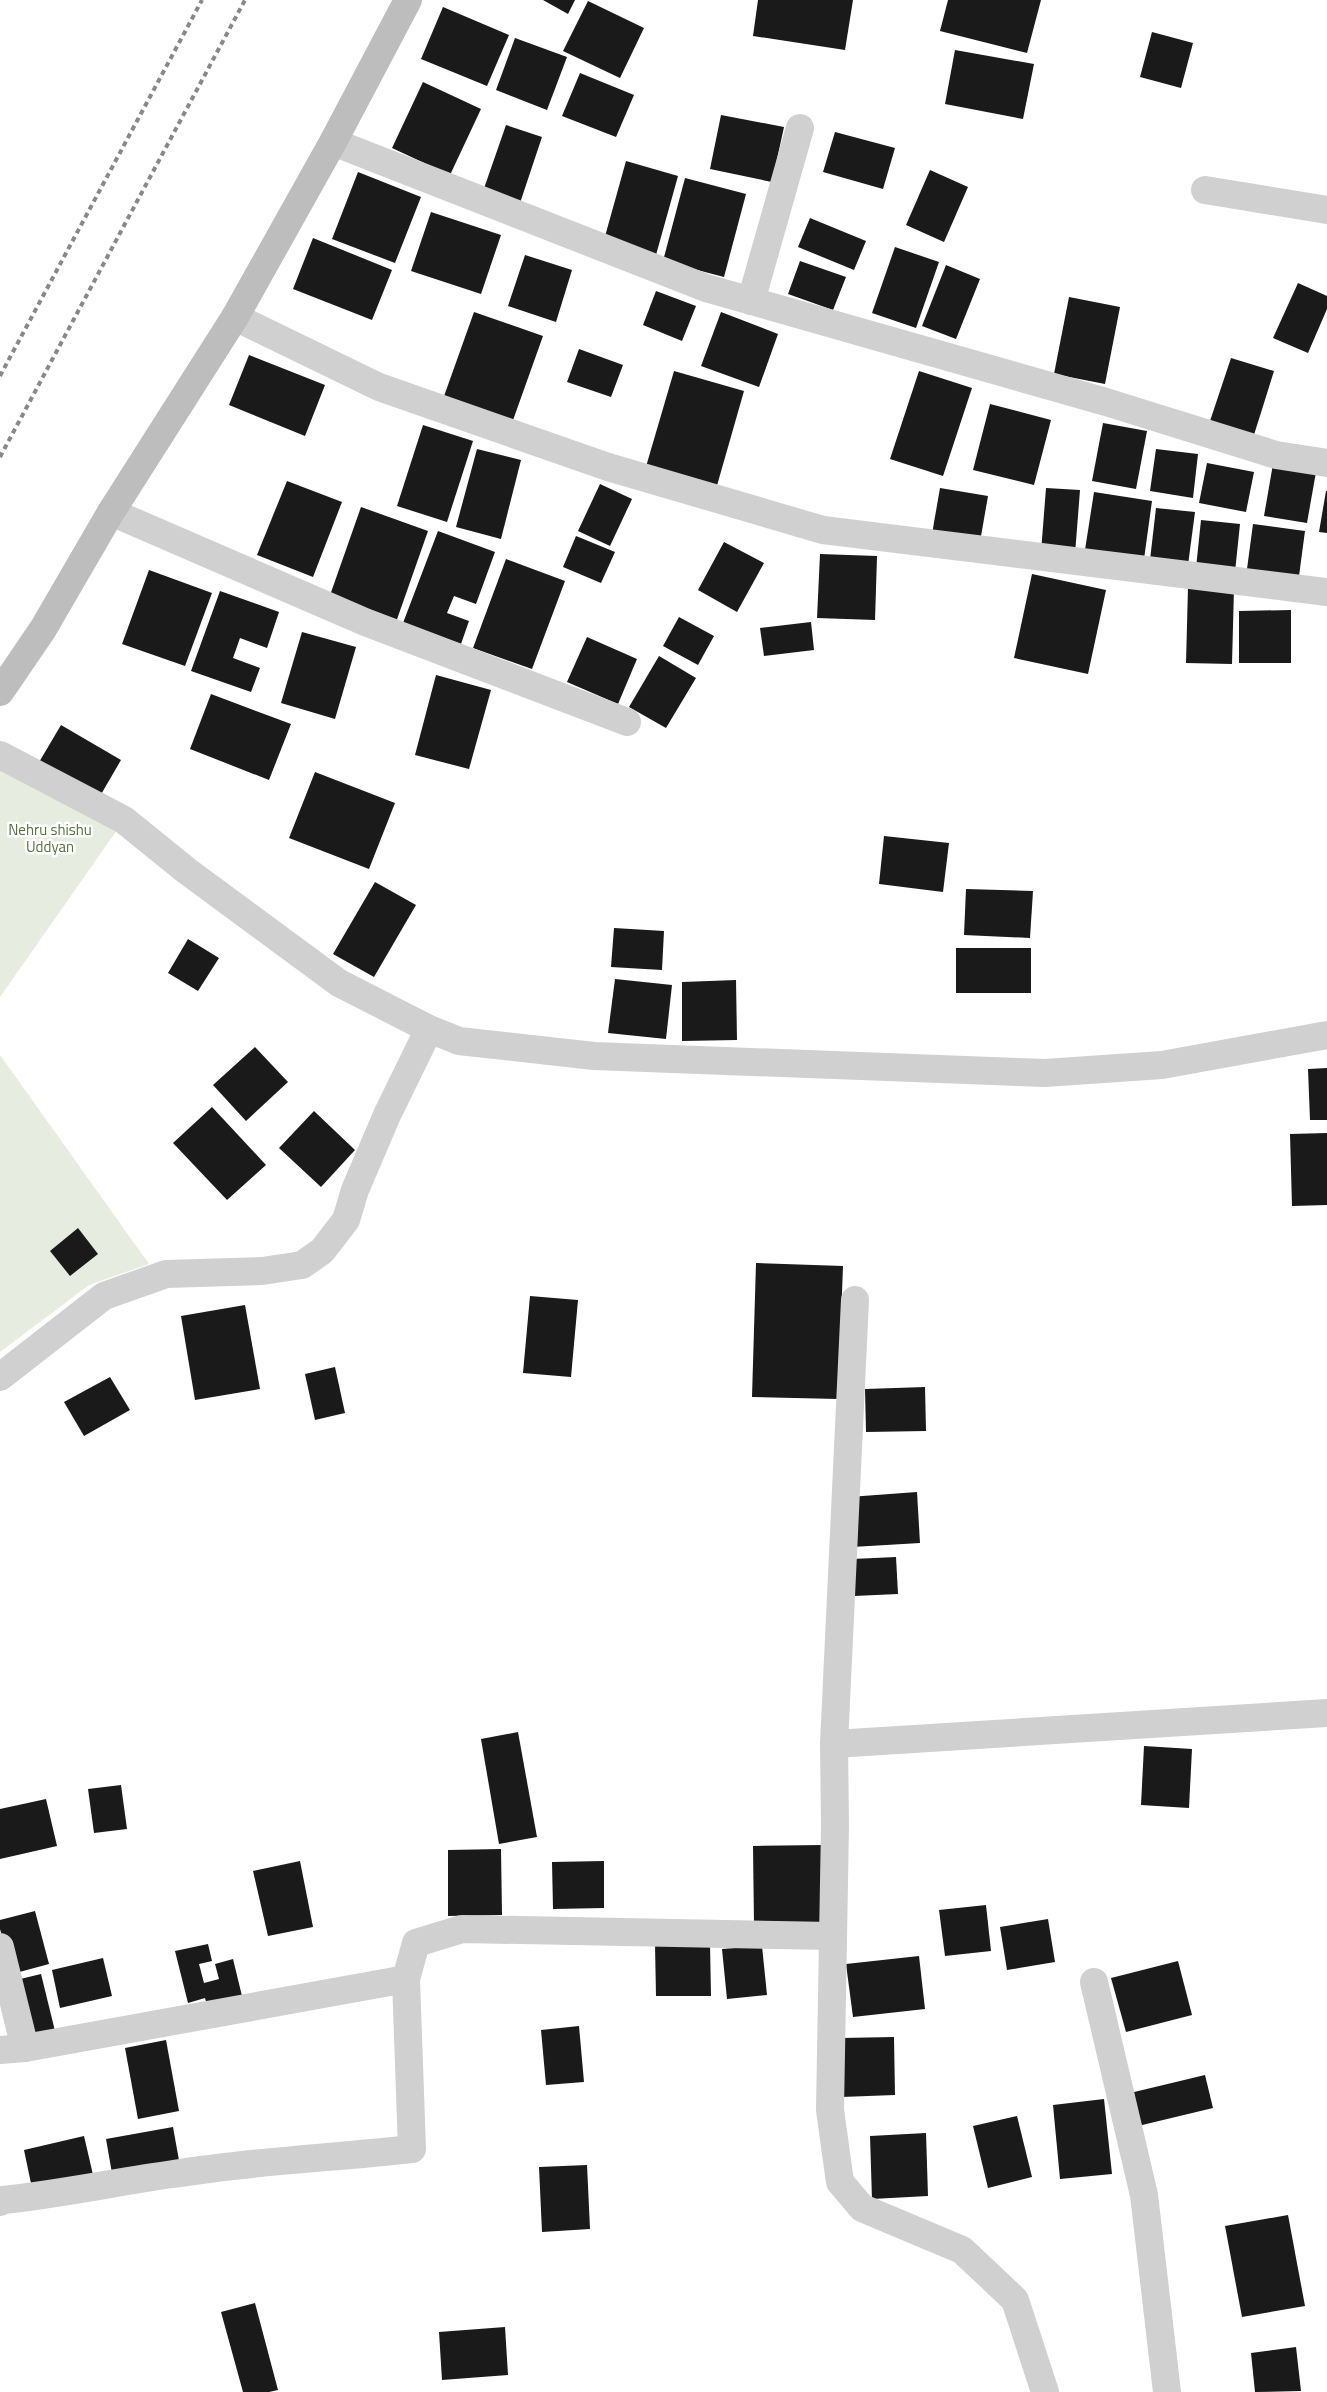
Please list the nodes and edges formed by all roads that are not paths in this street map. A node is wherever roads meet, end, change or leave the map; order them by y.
1 (408, 0) edge
2 (800, 128) dead end
3 (332, 142) junction
4 (1205, 190) dead end
5 (1327, 210) edge
6 (750, 301) junction
7 (235, 317) junction
8 (1327, 463) edge
9 (111, 512) junction
10 (1327, 592) edge
11 (0, 692) edge
12 (627, 722) dead end
13 (0, 756) edge
14 (429, 1029) junction
15 (1327, 1035) edge
16 (854, 1300) dead end
17 (0, 1377) edge
18 (1327, 1713) edge
19 (834, 1744) junction
20 (833, 1936) junction
21 (0, 1947) edge
22 (406, 1979) junction
23 (1094, 1982) dead end
24 (12, 2049) edge
25 (0, 2202) edge
26 (1045, 2392) edge
27 (1167, 2392) edge

1 - 3 street
2 - 6 street
3 - 6 street
3 - 7 street
4 - 5 street
6 - 8 street
7 - 9 street
7 - 10 street
9 - 11 street
9 - 12 street
13 - 14 street
14 - 15 street
14 - 17 street
16 - 19 street
18 - 19 street
19 - 20 street
20 - 22 street
20 - 26 street
21 - 24 street
22 - 24 street
22 - 25 street
23 - 27 street

